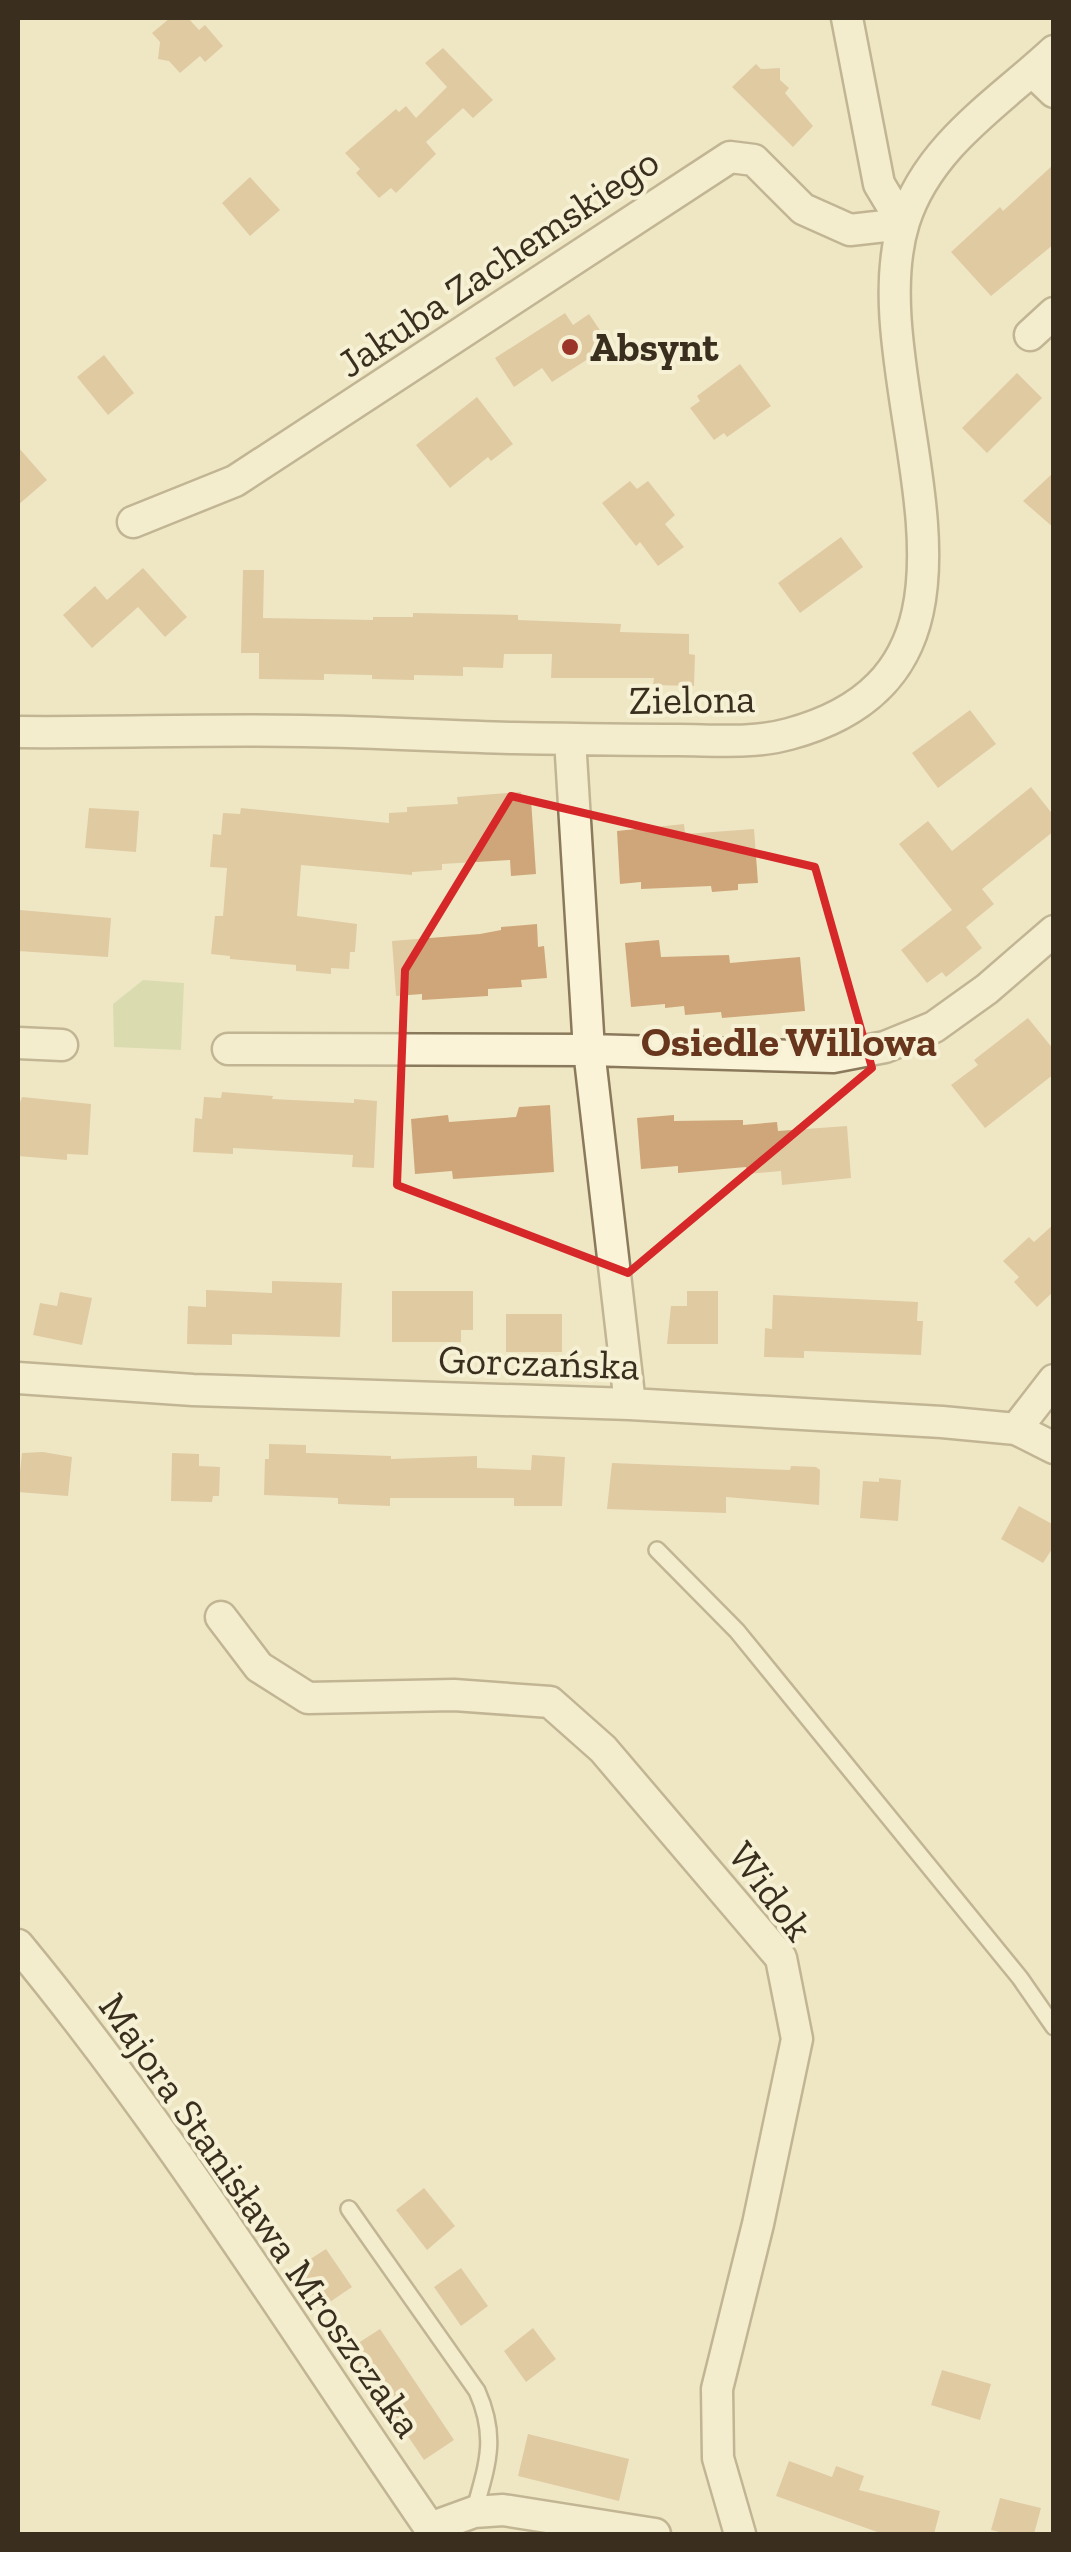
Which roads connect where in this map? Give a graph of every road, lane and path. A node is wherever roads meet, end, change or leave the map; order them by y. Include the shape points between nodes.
1 (848, 18) edge
2 (1046, 71) edge
3 (903, 224) junction
4 (1054, 313) edge
5 (1030, 336) dead end
6 (132, 522) dead end
7 (18, 732) edge
8 (570, 740) junction
9 (1054, 932) edge
10 (18, 1044) edge
11 (62, 1045) dead end
12 (228, 1050) dead end
13 (589, 1050) junction
14 (18, 1378) edge
15 (1054, 1380) edge
16 (630, 1404) junction
17 (1016, 1429) junction
18 (1054, 1448) edge
19 (657, 1550) dead end
20 (221, 1617) dead end
21 (18, 1945) edge
22 (1054, 2027) edge
23 (349, 2208) dead end
24 (474, 2512) junction
25 (432, 2532) edge
26 (655, 2534) edge
27 (740, 2534) edge

1 - 3 street via 879,184
2 - 3 street, Zielona via 951,142 928,170
3 - 6 street, Jakuba Zachemskiego via 850,230 803,209 754,160 730,157 236,482
3 - 8 street, Zielona via 896,315 925,553 915,620 890,673 847,711 772,738
4 - 5 street
7 - 8 street, Zielona via 305,731
8 - 13 street
9 - 13 street via 934,1027 885,1046 833,1057
10 - 11 street
12 - 13 street
13 - 16 street
14 - 16 street, Gorczańska
15 - 17 street
16 - 17 street, Gorczańska
17 - 18 street, Gorczańska
19 - 22 lane via 737,1631
20 - 27 street, Widok via 259,1667 308,1698 454,1695 550,1702 603,1748 781,1958 796,2039 717,2389 718,2458
21 - 25 street, Majora Stanisława Mroszczaka via 152,2122
23 - 24 lane via 486,2410 490,2456
24 - 25 street
24 - 26 street via 503,2510

